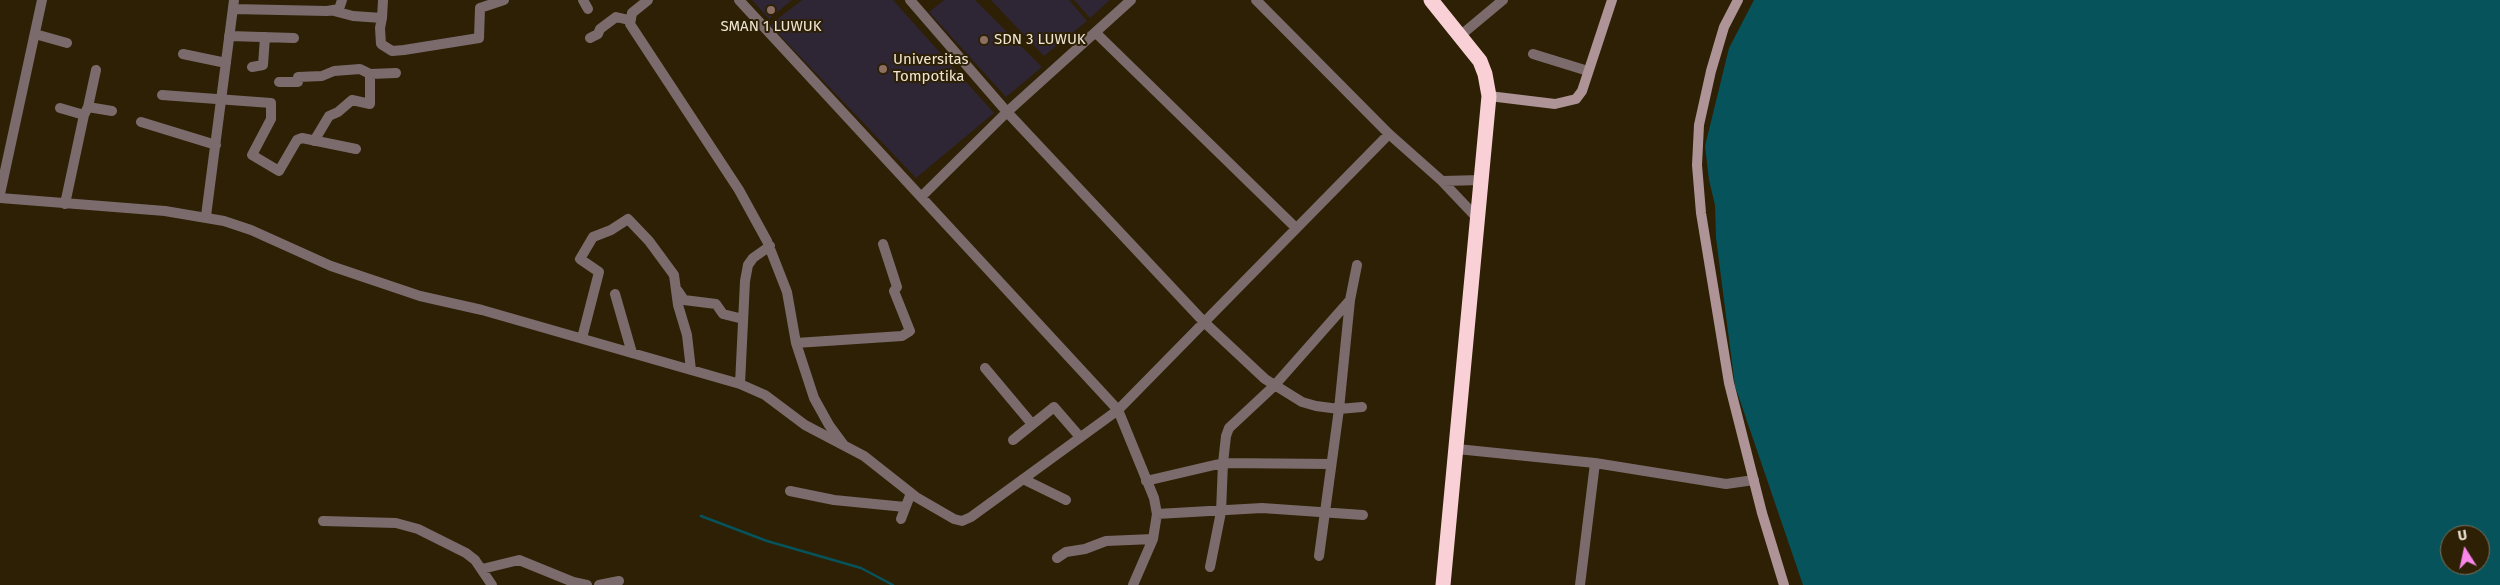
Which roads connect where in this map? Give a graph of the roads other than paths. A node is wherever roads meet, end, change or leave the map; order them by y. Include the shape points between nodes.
1 (42, 0) edge
2 (342, 0) edge
3 (383, 0) edge
4 (504, 0) edge
5 (648, 0) edge
6 (739, 0) edge
7 (910, 0) edge
8 (1131, 0) edge
9 (1256, 0) edge
10 (1432, 0) edge
11 (1503, 0) edge
12 (1612, 0) edge
13 (1738, 0) edge
14 (484, 2) edge
15 (234, 5) edge
16 (334, 11) junction
17 (382, 18) junction
18 (629, 20) junction
19 (1096, 33) junction
20 (34, 34) junction
21 (1461, 35) junction
22 (230, 36) junction
23 (265, 37) junction
24 (294, 38) dead end
25 (590, 38) dead end
26 (67, 43) dead end
27 (183, 54) dead end
28 (1534, 54) dead end
29 (226, 63) junction
30 (252, 67) dead end
31 (96, 70) dead end
32 (1588, 71) junction
33 (396, 73) dead end
34 (370, 74) junction
35 (279, 82) dead end
36 (162, 95) dead end
37 (1489, 96) junction
38 (221, 101) junction
39 (60, 108) dead end
40 (86, 111) junction
41 (112, 112) dead end
42 (1007, 112) junction
43 (141, 122) dead end
44 (1389, 134) junction
45 (314, 141) junction
46 (216, 145) junction
47 (356, 149) dead end
48 (1442, 180) junction
49 (1482, 180) junction
50 (0, 196) edge
51 (922, 196) junction
52 (66, 204) junction
53 (206, 216) junction
54 (1478, 219) junction
55 (1296, 228) junction
56 (883, 244) dead end
57 (770, 246) junction
58 (1357, 265) dead end
59 (676, 288) junction
60 (615, 294) dead end
61 (1350, 300) junction
62 (743, 319) junction
63 (1203, 322) junction
64 (582, 338) junction
65 (796, 343) junction
66 (632, 353) junction
67 (985, 368) dead end
68 (691, 370) junction
69 (740, 384) junction
70 (1274, 386) junction
71 (1362, 408) dead end
72 (1339, 409) junction
73 (1118, 410) junction
74 (1032, 424) junction
75 (1080, 437) junction
76 (1013, 440) dead end
77 (844, 445) junction
78 (1457, 449) junction
79 (1223, 463) junction
80 (1595, 463) junction
81 (1331, 464) junction
82 (1023, 479) junction
83 (1754, 480) junction
84 (1146, 481) junction
85 (790, 491) dead end
86 (911, 493) junction
87 (1066, 500) dead end
88 (906, 507) junction
89 (1324, 511) junction
90 (1221, 512) junction
91 (1157, 514) junction
92 (1363, 515) dead end
93 (902, 519) dead end
94 (323, 521) dead end
95 (1153, 539) junction
96 (1318, 556) dead end
97 (1057, 558) dead end
98 (1210, 567) dead end
99 (482, 570) junction
100 (619, 581) dead end
101 (492, 585) edge
102 (587, 585) edge
103 (599, 585) edge
104 (1133, 585) edge
105 (1443, 585) edge
106 (1580, 585) edge
107 (1784, 585) edge

1 - 20 street
2 - 16 street via 339,9
3 - 17 street
4 - 14 street
5 - 18 street via 632,12
6 - 51 street
7 - 42 street
8 - 19 street
9 - 44 street
10 - 21 highway
11 - 21 street
12 - 32 street
13 - 83 street via 1724,27 1711,71 1699,125 1697,165 1708,267 1729,383
14 - 17 street via 479,10 479,38 404,50 392,51 381,44
15 - 16 street
15 - 22 street
16 - 17 street
18 - 25 street via 616,17
18 - 57 street via 739,190
19 - 42 street
19 - 55 street
20 - 26 street
20 - 50 street
21 - 37 highway via 1480,61
22 - 23 street
22 - 29 street
23 - 24 street
23 - 30 street via 263,65
27 - 29 street
28 - 32 street
29 - 38 street
31 - 40 street
32 - 37 street via 1582,91 1576,99 1566,103 1543,104
33 - 34 street
34 - 35 street via 360,70 334,71 322,76 298,77 298,82
34 - 45 street via 370,104 352,100 329,116
36 - 38 street
37 - 49 highway
38 - 45 street via 271,103 271,119 252,155 279,171 297,140
38 - 46 street
39 - 40 street
40 - 41 street
40 - 52 street
42 - 51 street
42 - 63 street
43 - 46 street
44 - 48 street
44 - 55 street
45 - 47 street
46 - 53 street
48 - 49 street
48 - 54 street
49 - 54 highway
50 - 52 street
51 - 73 street
52 - 53 street
53 - 64 street via 251,230 367,279
54 - 78 highway
55 - 63 street
56 - 65 street via 897,287 894,291 910,331 902,336
57 - 62 street via 748,265
57 - 65 street via 787,292
58 - 61 street
59 - 62 street via 684,300 716,304 723,314
59 - 64 street via 674,275 666,262 628,219 593,236 580,259 600,272
59 - 68 street via 688,335
60 - 66 street
61 - 70 street
61 - 72 street
62 - 69 street
63 - 70 street
63 - 73 street
64 - 66 street
65 - 77 street via 814,398
66 - 68 street
67 - 74 street
68 - 69 street
69 - 77 street via 764,395 805,425
70 - 72 street via 1302,402
70 - 79 street via 1229,428
71 - 72 street
72 - 81 street
73 - 75 street
73 - 84 street
74 - 75 street via 1054,407
74 - 76 street
75 - 82 street
77 - 86 street via 878,466
78 - 80 street
78 - 105 highway
79 - 81 street
79 - 84 street
79 - 90 street
80 - 83 street via 1726,484
80 - 106 street
81 - 89 street
82 - 86 street via 962,521
82 - 87 street
83 - 107 street
84 - 91 street
85 - 88 street via 834,500
86 - 88 street
88 - 93 street
89 - 90 street via 1241,508
89 - 92 street
89 - 96 street
90 - 91 street
90 - 98 street
91 - 95 street
94 - 99 street via 396,523 418,529 466,553
95 - 97 street via 1106,541 1066,552
95 - 104 street
99 - 101 street
99 - 102 street via 519,560
100 - 103 street

